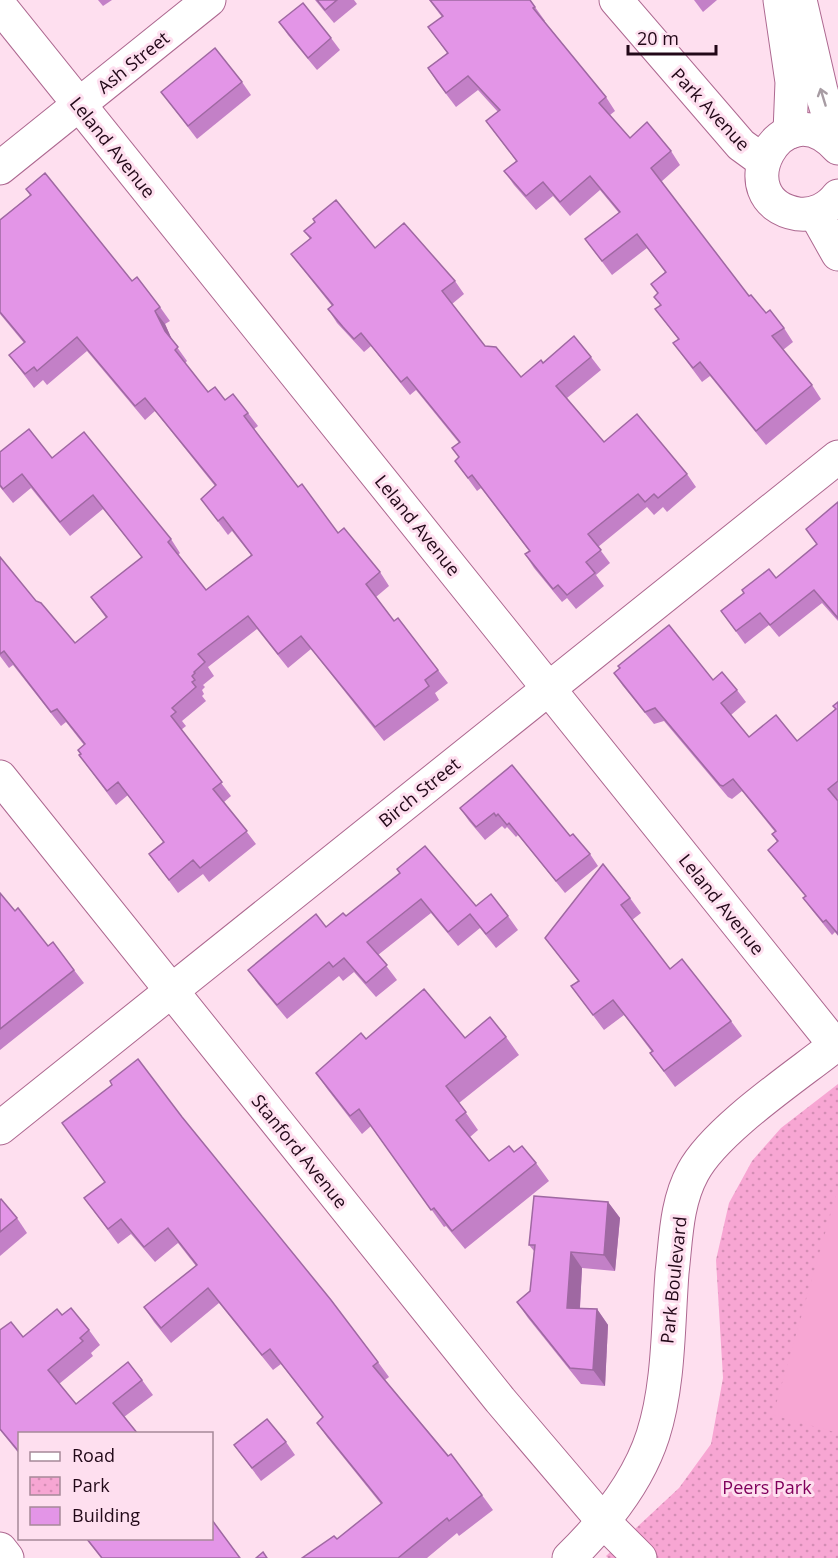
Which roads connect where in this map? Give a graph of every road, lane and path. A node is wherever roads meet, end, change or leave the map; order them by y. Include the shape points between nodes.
1 (210, 0) edge
2 (616, 0) edge
3 (780, 0) edge
4 (800, 0) edge
5 (0, 6) edge
6 (80, 105) junction
7 (789, 132) junction
8 (838, 146) edge
9 (763, 161) junction
10 (0, 168) edge
11 (827, 204) edge
12 (838, 254) edge
13 (838, 457) edge
14 (550, 688) junction
15 (0, 777) edge
16 (170, 991) junction
17 (836, 1044) edge
18 (0, 1128) edge
19 (603, 1521) junction
20 (0, 1550) edge
21 (7, 1558) edge
22 (569, 1558) edge
23 (640, 1558) edge

1 - 6 street, Ash Street
2 - 9 street, Park Avenue via 741,145
3 - 7 street via 792,82
8 -> 4 street
5 - 6 street, Leland Avenue
6 - 10 street, Ash Street
6 - 14 street, Leland Avenue
7 - 8 street via 817,132
7 - 9 street via 773,144
9 - 11 street via 763,180 770,198 790,213
11 - 12 street
13 - 14 street, Birch Street
14 - 16 street, Birch Street
14 - 17 street, Leland Avenue
15 - 16 street, Stanford Avenue
16 - 18 street, Birch Street
16 - 19 street, Stanford Avenue via 500,1400
17 - 19 street, Park Boulevard via 712,1146 686,1186 676,1232 658,1415 630,1484
19 - 22 street, Park Boulevard
19 - 23 street, Stanford Avenue
20 - 21 street

